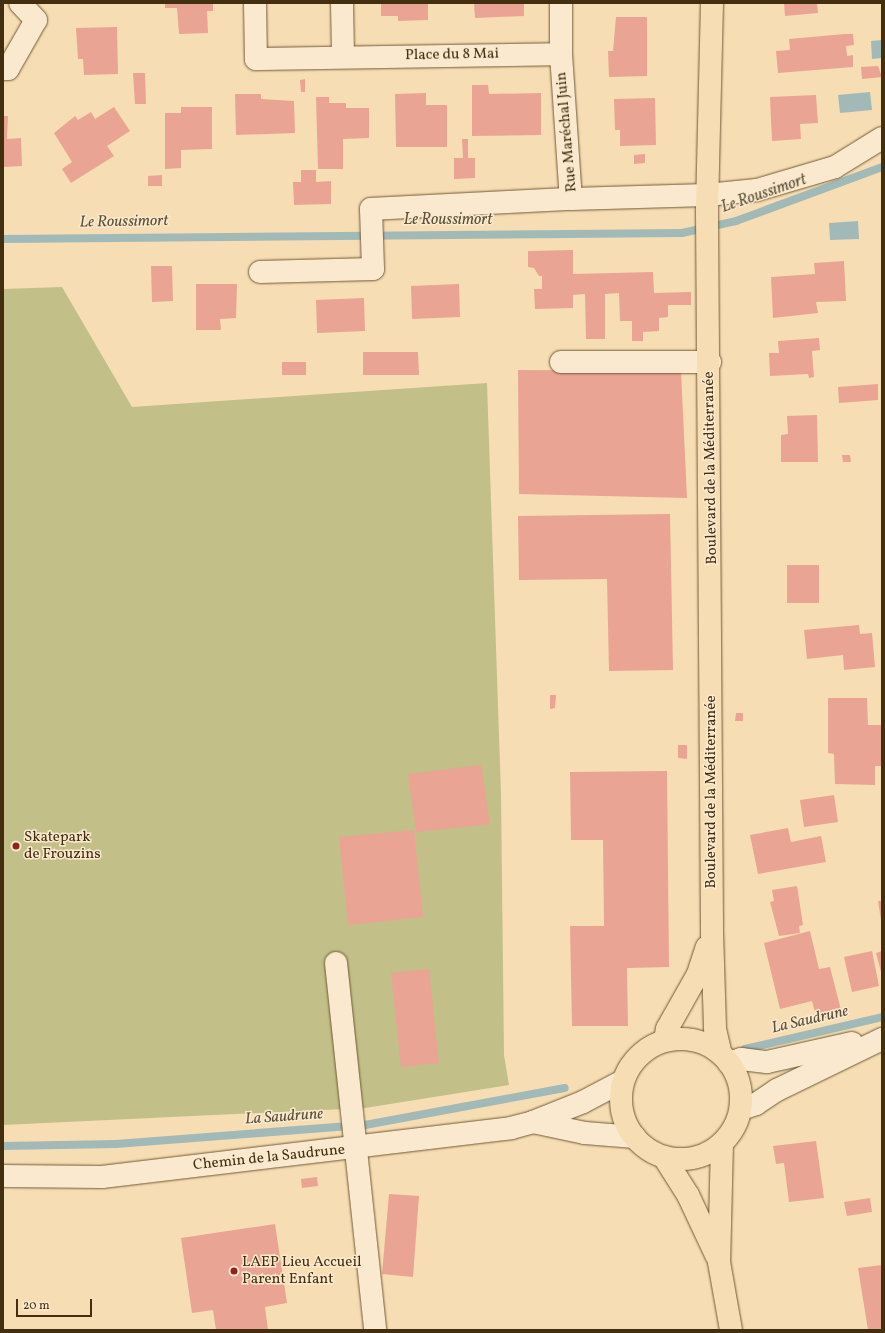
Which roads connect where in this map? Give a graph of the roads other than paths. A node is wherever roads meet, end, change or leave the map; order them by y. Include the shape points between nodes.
1 (20, 3) edge
2 (255, 3) edge
3 (342, 3) edge
4 (561, 3) edge
5 (712, 3) edge
6 (561, 54) junction
7 (343, 57) junction
8 (3, 69) edge
9 (882, 138) edge
10 (571, 199) junction
11 (707, 203) junction
12 (260, 272) dead end
13 (560, 362) dead end
14 (710, 362) junction
15 (712, 932) junction
16 (336, 963) dead end
17 (882, 1038) edge
18 (665, 1040) junction
19 (724, 1057) junction
20 (624, 1081) junction
21 (741, 1109) junction
22 (533, 1122) junction
23 (635, 1137) junction
24 (722, 1144) junction
25 (355, 1148) junction
26 (664, 1157) junction
27 (3, 1176) edge
28 (719, 1262) junction
29 (374, 1330) edge
30 (731, 1330) edge

1 - 8 street via 36,20 8,69
2 - 7 street, Place du 8 Mai via 256,59
3 - 7 street
4 - 6 street, Rue Maréchal Juin
5 - 11 main road, Boulevard de la Méditerranée
6 - 7 street, Place du 8 Mai
6 - 10 street, Rue Maréchal Juin
9 - 11 street, Rue Maréchal Juin via 835,167
10 - 11 street, Rue Maréchal Juin
10 - 12 street via 371,209 373,269
11 - 14 main road, Boulevard de la Méditerranée
13 - 14 street
14 - 15 main road, Boulevard de la Méditerranée
15 - 18 main road, Boulevard de la Méditerranée via 698,974 667,1029
15 - 19 main road, Boulevard de la Méditerranée via 715,1029
16 - 25 street
17 - 19 street via 767,1062
17 - 21 street
18 - 19 main road via 685,1038 705,1043
18 - 20 main road via 647,1048 632,1062
19 - 21 main road via 741,1086
20 - 22 street, Chemin de la Saudrune via 583,1102
20 - 23 main road via 621,1100 625,1120
21 - 24 main road via 735,1128
22 - 23 street, Chemin de la Saudrune via 585,1133
22 - 25 street, Chemin de la Saudrune
23 - 26 main road
24 - 26 main road via 706,1154 687,1159
24 - 28 main road
25 - 27 street, Chemin de la Saudrune via 102,1177
25 - 29 street
26 - 28 main road via 688,1195
28 - 30 main road

